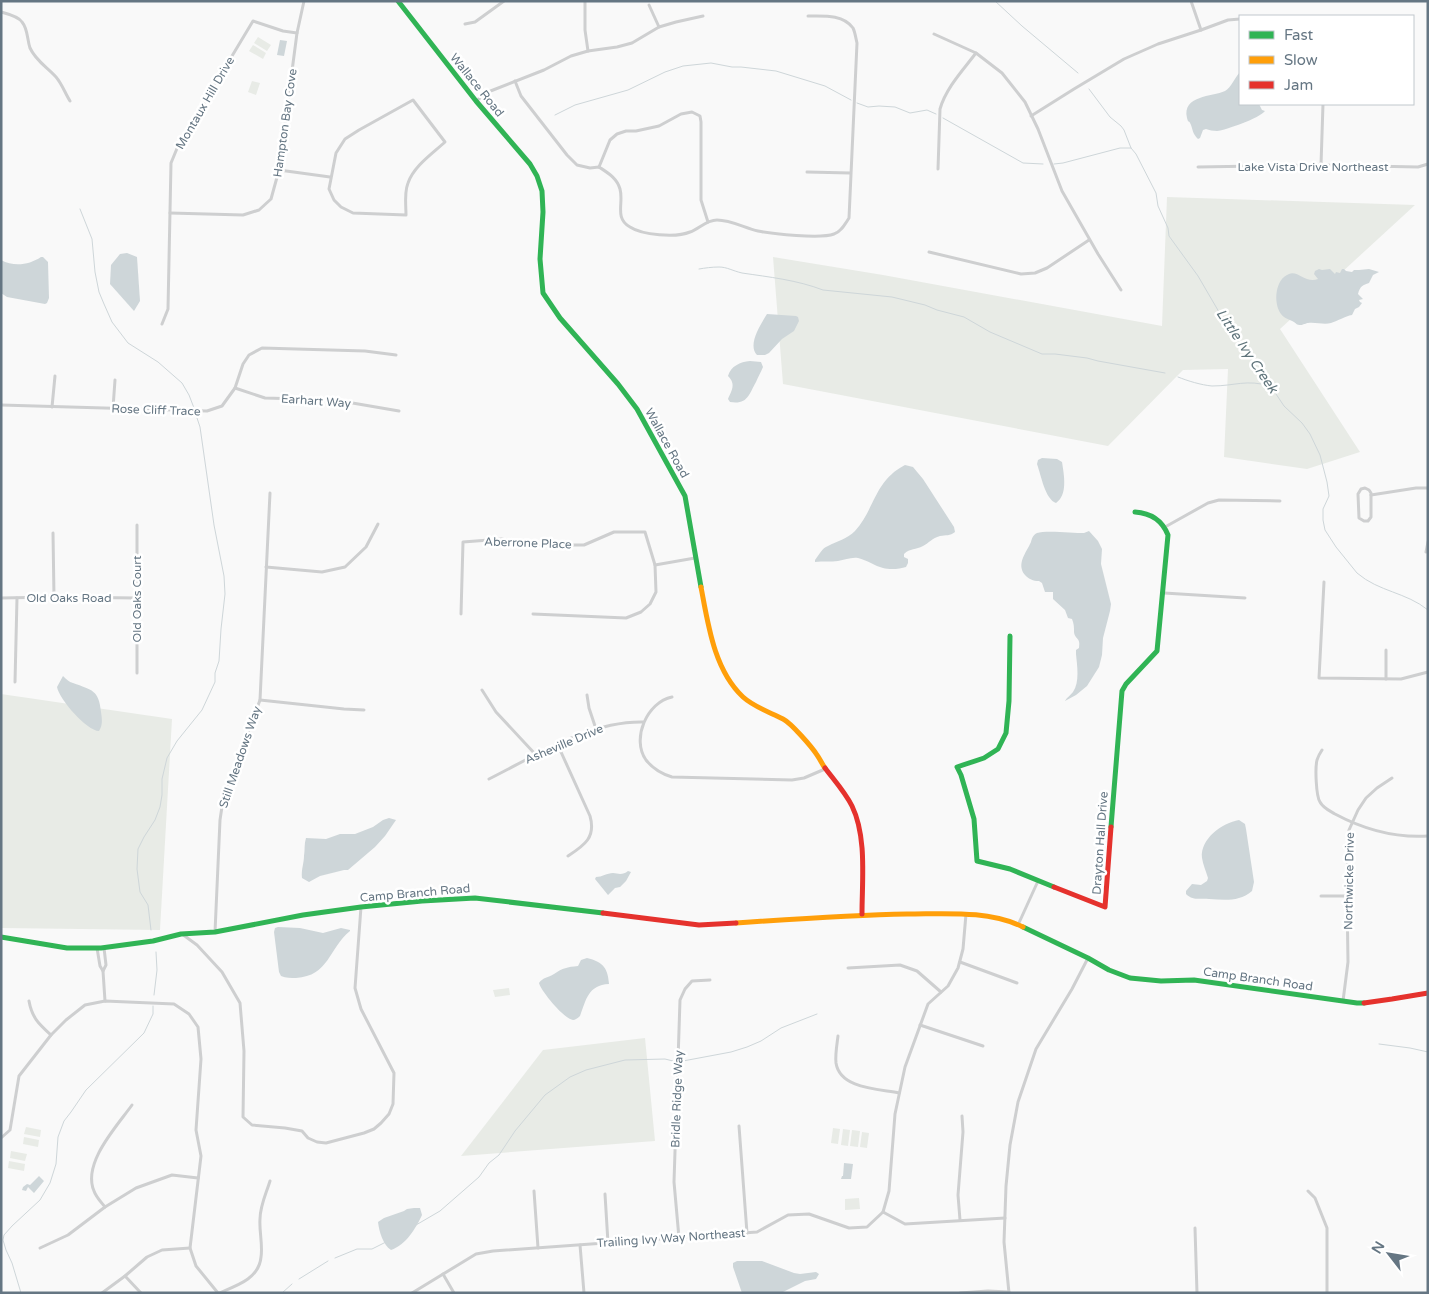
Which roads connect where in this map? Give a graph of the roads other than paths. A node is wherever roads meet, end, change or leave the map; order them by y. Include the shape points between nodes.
1 (304, 1) edge
2 (398, 1) edge
3 (504, 1) edge
4 (585, 1) edge
5 (1191, 1) edge
6 (648, 5) dead end
7 (1, 12) edge
8 (703, 16) dead end
9 (808, 16) dead end
10 (1239, 19) edge
11 (465, 24) dead end
12 (659, 27) junction
13 (1201, 30) junction
14 (297, 33) junction
15 (934, 34) dead end
16 (588, 51) junction
17 (976, 53) junction
18 (515, 81) junction
19 (70, 101) dead end
20 (476, 101) junction
21 (1323, 105) edge
22 (1031, 116) junction
23 (1428, 164) edge
24 (1321, 165) junction
25 (599, 167) junction
26 (1198, 167) dead end
27 (938, 169) dead end
28 (279, 170) junction
29 (807, 172) dead end
30 (850, 173) junction
31 (330, 177) junction
32 (170, 213) junction
33 (708, 222) junction
34 (1090, 240) junction
35 (929, 252) dead end
36 (1121, 290) dead end
37 (162, 324) dead end
38 (396, 355) dead end
39 (56, 376) dead end
40 (115, 380) dead end
41 (235, 388) junction
42 (1, 405) edge
43 (52, 407) junction
44 (113, 408) junction
45 (399, 411) dead end
46 (1428, 488) edge
47 (270, 493) dead end
48 (1371, 495) junction
49 (1280, 501) dead end
50 (1135, 512) dead end
51 (378, 524) dead end
52 (137, 525) dead end
53 (1165, 527) junction
54 (53, 534) dead end
55 (1428, 542) edge
56 (1426, 552) dead end
57 (695, 558) junction
58 (654, 565) junction
59 (266, 567) junction
60 (1324, 582) dead end
61 (1164, 593) junction
62 (54, 597) junction
63 (1, 598) edge
64 (16, 598) junction
65 (137, 598) junction
66 (1245, 598) dead end
67 (461, 614) dead end
68 (533, 614) dead end
69 (1010, 636) dead end
70 (1386, 650) dead end
71 (1428, 672) edge
72 (137, 673) dead end
73 (1386, 679) junction
74 (15, 682) dead end
75 (482, 690) dead end
76 (587, 695) dead end
77 (672, 697) dead end
78 (260, 700) junction
79 (364, 710) dead end
80 (643, 722) junction
81 (596, 729) junction
82 (556, 745) junction
83 (1322, 750) dead end
84 (536, 755) junction
85 (826, 769) junction
86 (1392, 778) dead end
87 (489, 779) dead end
88 (1351, 823) junction
89 (1428, 836) edge
90 (568, 856) dead end
91 (1038, 881) junction
92 (1321, 896) dead end
93 (1347, 896) junction
94 (361, 907) junction
95 (862, 914) junction
96 (966, 914) junction
97 (1018, 925) junction
98 (215, 932) junction
99 (182, 934) junction
100 (1, 937) edge
101 (97, 948) junction
102 (104, 948) junction
103 (1088, 958) junction
104 (960, 962) junction
105 (848, 968) dead end
106 (103, 971) junction
107 (710, 980) dead end
108 (1017, 984) dead end
109 (941, 992) junction
110 (1428, 993) edge
111 (29, 1001) dead end
112 (105, 1001) junction
113 (1343, 1001) junction
114 (920, 1024) junction
115 (51, 1035) junction
116 (838, 1036) dead end
117 (983, 1046) dead end
118 (899, 1093) junction
119 (132, 1105) dead end
120 (962, 1116) dead end
121 (739, 1126) dead end
122 (1, 1138) edge
123 (198, 1178) junction
124 (270, 1182) dead end
125 (534, 1191) dead end
126 (1308, 1191) dead end
127 (606, 1194) dead end
128 (105, 1207) junction
129 (883, 1212) junction
130 (1005, 1218) junction
131 (960, 1220) junction
132 (1195, 1228) dead end
133 (747, 1233) junction
134 (679, 1238) junction
135 (608, 1243) junction
136 (580, 1245) junction
137 (40, 1248) dead end
138 (190, 1248) junction
139 (538, 1248) junction
140 (443, 1274) junction
141 (125, 1276) junction
142 (988, 1292) edge
143 (1009, 1292) edge
144 (102, 1293) edge
145 (141, 1293) edge
146 (219, 1293) edge
147 (412, 1293) edge
148 (454, 1293) edge
149 (584, 1293) edge
150 (960, 1293) edge
151 (1197, 1293) edge
152 (1327, 1293) edge

1 - 14 street, Hampton Bay Cove
2 - 20 street, Wallace Road
3 - 11 street via 476,22
4 - 16 street
5 - 13 street
6 - 12 street
7 - 19 street via 22,22 30,48 41,64 55,75
8 - 12 street
9 - 30 street via 846,21 853,29 857,43
10 - 13 street
12 - 16 street via 632,43
13 - 22 street via 1124,59
14 - 28 street, Hampton Bay Cove
14 - 32 street, Montaux Hill Drive via 253,21 178,146 171,163
15 - 17 street
16 - 18 street
17 - 22 street via 1002,73 1025,102
17 - 27 street via 942,102
18 - 20 street via 488,92
18 - 25 street via 521,96 567,155 577,165
20 - 57 street, Wallace Road via 537,176 542,191 540,258 543,293 560,318 637,409 685,496
21 - 24 street
22 - 34 street via 1062,191
23 - 24 street, Lake Vista Drive Northeast via 1418,167
24 - 26 street, Lake Vista Drive Northeast
25 - 33 street via 613,177 620,189 621,219 639,232 682,235
25 - 33 street via 610,140 616,134 659,126 680,114 692,112 700,116 701,200
28 - 31 street
28 - 32 street, Hampton Bay Cove via 271,199 259,210 243,215
29 - 30 street
30 - 33 street via 849,218 836,234 772,234 727,221
31 - 31 street via 336,153 345,139 412,100 445,142 416,168 408,183 406,215 353,213 334,200 329,188
32 - 37 street, Montaux Hill Drive via 168,309
34 - 35 street via 1035,273 1021,274
34 - 36 street
38 - 41 street, Rose Cliff Trace via 262,348 249,355 242,364
39 - 43 street
40 - 44 street
41 - 44 street, Rose Cliff Trace via 222,406 207,411
41 - 45 street, Earhart Way via 265,398 334,400
42 - 43 street, Rose Cliff Trace
43 - 44 street, Rose Cliff Trace
46 - 48 street
47 - 59 street, Still Meadows Way
48 - 48 street via 1365,488 1358,494 1359,518 1364,521 1371,517
49 - 53 street via 1219,500
50 - 53 street via 1154,516
51 - 59 street via 366,546 345,566 322,572
52 - 65 street, Old Oaks Court
53 - 61 street, Drayton Hall Drive via 1168,536
54 - 62 street
55 - 56 street
57 - 58 street
57 - 85 street, Wallace Road via 719,662 735,688 755,706 785,720 817,754
58 - 67 street, Aberrone Place via 645,532 614,532 584,545 531,545 502,540 464,542
58 - 68 street, Aberrone Place via 656,592 650,604 626,618
59 - 78 street, Still Meadows Way
60 - 73 street via 1319,678
61 - 66 street
61 - 91 street, Drayton Hall Drive via 1157,652 1122,691 1106,907
62 - 64 street, Old Oaks Road
62 - 65 street, Old Oaks Road
63 - 64 street, Old Oaks Road
64 - 74 street
65 - 72 street, Old Oaks Court
69 - 91 street, Drayton Hall Drive via 1006,733 998,749 984,758 957,767 974,819 977,860 1010,868
70 - 73 street
71 - 73 street
75 - 84 street via 496,712
76 - 81 street
77 - 80 street via 665,698
78 - 79 street
78 - 98 street, Still Meadows Way via 223,800
80 - 81 street, Asheville Drive
80 - 85 street via 640,743 645,759 662,774 672,777 792,780
81 - 82 street, Asheville Drive
82 - 84 street, Asheville Drive
82 - 90 street via 593,825 590,837
83 - 88 street via 1317,760 1318,800
84 - 87 street, Asheville Drive
85 - 95 street, Wallace Road via 852,805 859,822
86 - 88 street, Northwicke Drive via 1366,798
88 - 89 street via 1400,835
88 - 93 street, Northwicke Drive
91 - 97 street
92 - 93 street
93 - 113 street, Northwicke Drive via 1348,962
94 - 95 street, Camp Branch Road via 475,898 700,925
94 - 98 street, Camp Branch Road
94 - 99 street via 355,988 361,1009 394,1073 392,1104 388,1114 374,1129 326,1143 308,1138 302,1131 252,1125 243,1117 244,1051 240,1003 222,972 197,944
95 - 96 street, Camp Branch Road
96 - 97 street, Camp Branch Road
96 - 104 street
97 - 103 street, Camp Branch Road
98 - 99 street, Camp Branch Road
99 - 102 street, Camp Branch Road
100 - 101 street, Camp Branch Road via 67,948
101 - 102 street, Camp Branch Road
101 - 106 street
102 - 106 street via 106,965
103 - 113 street, Camp Branch Road via 1130,978 1194,980
103 - 130 street via 1036,1049 1018,1102 1010,1145
104 - 108 street
104 - 109 street via 948,986
105 - 109 street via 900,965 918,971
106 - 112 street
107 - 134 street, Bridle Ridge Way via 692,981 680,1000 674,1182
109 - 114 street via 928,1004
110 - 113 street, Camp Branch Road via 1398,1000
111 - 115 street via 35,1018
112 - 115 street via 85,1005
112 - 123 street via 174,1004 189,1014 198,1027 201,1059 196,1130 201,1156
114 - 117 street
114 - 118 street
115 - 122 street via 19,1076 10,1130
116 - 118 street via 836,1064 842,1076 854,1085
118 - 129 street via 889,1190
119 - 128 street via 96,1155 91,1174 93,1190
120 - 131 street
121 - 133 street
123 - 128 street via 172,1175 136,1188
123 - 138 street
124 - 146 street via 262,1203 262,1258 257,1271 244,1282
125 - 139 street
126 - 152 street via 1315,1198 1327,1228
127 - 135 street
128 - 137 street via 68,1235
129 - 131 street via 905,1224
129 - 133 street, Trailing Ivy Way Northeast via 866,1227 849,1228 809,1214 788,1216 758,1232
130 - 131 street
130 - 143 street
132 - 151 street
133 - 134 street, Trailing Ivy Way Northeast
134 - 135 street, Trailing Ivy Way Northeast
135 - 136 street, Trailing Ivy Way Northeast
136 - 139 street, Trailing Ivy Way Northeast
136 - 149 street
138 - 141 street via 162,1250 147,1257
138 - 146 street via 196,1266
139 - 140 street, Trailing Ivy Way Northeast via 476,1254
140 - 147 street, Trailing Ivy Way Northeast
140 - 148 street
141 - 144 street
141 - 145 street
142 - 143 street
142 - 150 street

